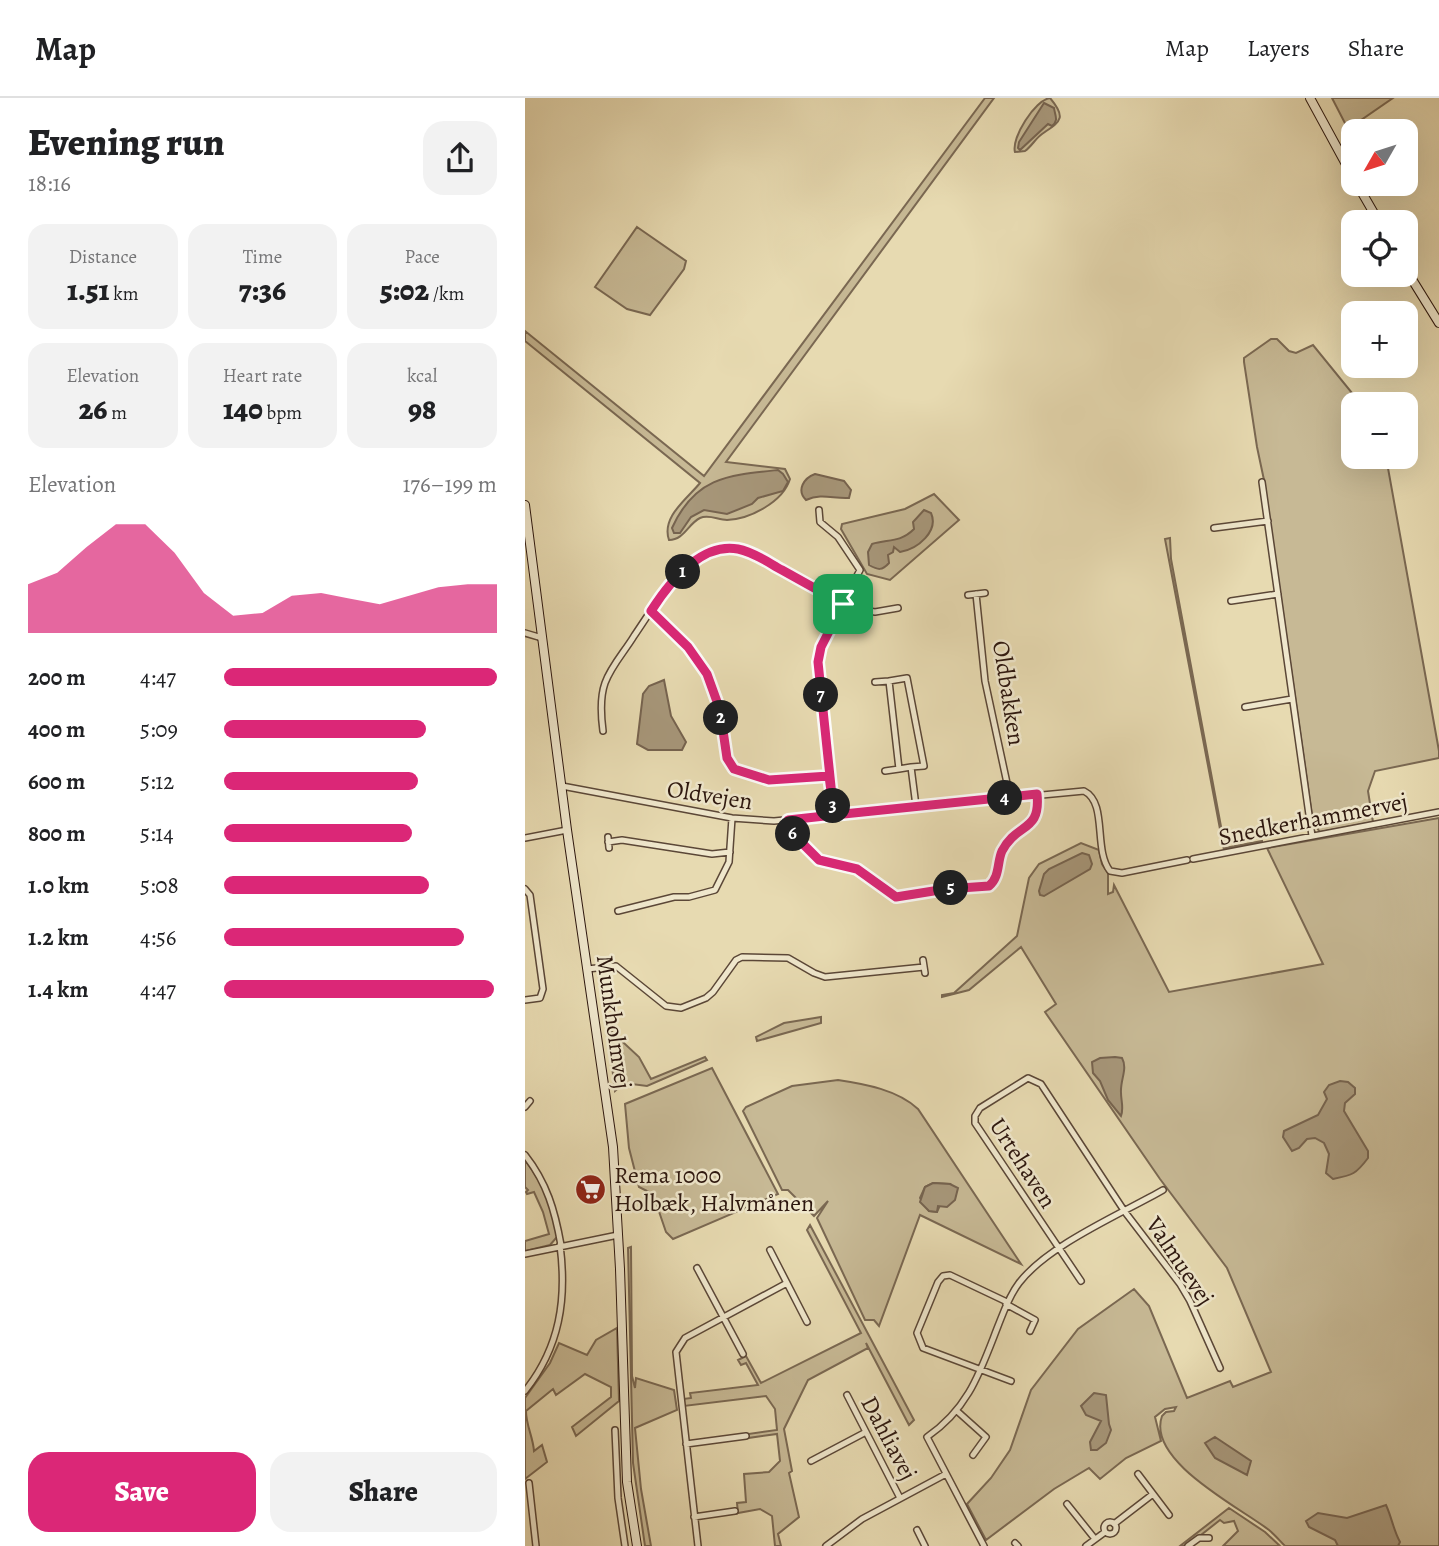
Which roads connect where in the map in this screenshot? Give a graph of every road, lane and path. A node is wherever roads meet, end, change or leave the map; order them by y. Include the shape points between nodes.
1 (1310, 98) edge
2 (1341, 155) edge
3 (1417, 287) edge
4 (1439, 323) edge
5 (1262, 482) dead end
6 (525, 505) edge
7 (819, 510) dead end
8 (1268, 521) junction
9 (1213, 528) dead end
10 (985, 593) dead end
11 (976, 594) junction
12 (1278, 594) junction
13 (968, 595) dead end
14 (1231, 601) dead end
15 (843, 604) junction
16 (898, 608) dead end
17 (651, 611) junction
18 (525, 633) edge
19 (542, 638) junction
20 (918, 677) dead end
21 (907, 678) junction
22 (888, 681) junction
23 (874, 682) dead end
24 (1293, 699) junction
25 (1245, 707) dead end
26 (603, 731) dead end
27 (911, 767) junction
28 (899, 769) junction
29 (885, 771) dead end
30 (829, 776) junction
31 (562, 786) junction
32 (1037, 794) junction
33 (1010, 797) junction
34 (916, 806) junction
35 (1439, 813) edge
36 (834, 815) junction
37 (732, 818) junction
38 (788, 820) junction
39 (567, 831) junction
40 (1312, 836) junction
41 (525, 838) edge
42 (608, 842) dead end
43 (730, 852) junction
44 (1127, 872) joint
45 (525, 889) edge
46 (618, 911) dead end
47 (924, 967) dead end
48 (587, 969) junction
49 (525, 1000) edge
50 (530, 1101) dead end
51 (525, 1107) edge
52 (525, 1155) edge
53 (1163, 1190) dead end
54 (1125, 1212) junction
55 (618, 1235) junction
56 (561, 1245) junction
57 (1058, 1249) junction
58 (770, 1250) dead end
59 (525, 1254) edge
60 (697, 1268) dead end
61 (1081, 1281) dead end
62 (787, 1283) junction
63 (1007, 1303) junction
64 (723, 1317) junction
65 (807, 1322) dead end
66 (1030, 1331) dead end
67 (743, 1354) dead end
68 (1220, 1368) dead end
69 (981, 1370) junction
70 (1010, 1381) dead end
71 (525, 1391) edge
72 (847, 1395) dead end
73 (957, 1411) junction
74 (615, 1430) dead end
75 (866, 1432) junction
76 (746, 1436) dead end
77 (686, 1444) junction
78 (973, 1455) dead end
79 (810, 1461) dead end
80 (946, 1474) junction
81 (1137, 1474) dead end
82 (529, 1483) dead end
83 (1153, 1494) junction
84 (900, 1498) junction
85 (1067, 1504) dead end
86 (735, 1511) dead end
87 (1169, 1515) dead end
88 (694, 1517) junction
89 (917, 1530) dead end
90 (1209, 1538) dead end
91 (1095, 1539) junction
92 (535, 1546) edge
93 (625, 1546) edge
94 (637, 1546) edge
95 (698, 1546) edge
96 (826, 1546) edge
97 (925, 1546) edge
98 (983, 1546) edge
99 (1086, 1546) edge
100 (1188, 1546) edge

1 - 2 street
3 - 4 street
5 - 8 street
6 - 19 street, Munkholmvej
7 - 15 street via 820,522 838,537 860,568
8 - 9 street
8 - 12 street
10 - 11 street
11 - 13 street
11 - 33 street, Oldbakken via 985,681
12 - 14 street
12 - 24 street
15 - 16 street via 871,612
15 - 17 street via 750,553 727,548 692,564
15 - 30 street via 818,656
17 - 26 street via 606,680
17 - 30 street via 688,647 707,674 720,710 727,758 734,769 769,780
18 - 19 street
19 - 31 street, Munkholmvej
20 - 21 street
21 - 22 street
21 - 27 street via 924,765
22 - 23 street
22 - 28 street
24 - 25 street
24 - 40 street
27 - 28 street
27 - 34 street
28 - 29 street
30 - 36 street
31 - 37 street, Oldvejen
31 - 39 street, Munkholmvej
32 - 33 street, Oldvejen
32 - 38 street via 1036,817 1007,842 992,884 904,897 891,895 857,869 821,862 791,832
32 - 44 street, Oldvejen via 1090,794 1096,802 1105,864 1114,872
33 - 34 street, Oldvejen
34 - 36 street, Oldvejen
35 - 40 street, Snedkerhammervej
36 - 38 street, Oldvejen
37 - 38 street, Oldvejen
37 - 43 street
39 - 41 street
39 - 48 street, Munkholmvej
40 - 44 street, Snedkerhammervej
42 - 43 street
43 - 46 street via 720,884 713,891
45 - 49 street via 530,895 543,989 540,998
47 - 48 street via 828,977 788,958 742,957 710,995 675,1009 618,967
48 - 55 street, Munkholmvej via 613,1147
50 - 51 street
52 - 56 street via 551,1199
53 - 54 street
54 - 57 street
54 - 57 street, Urtehaven via 1041,1084 1024,1079 978,1109 975,1123
54 - 68 street, Valmuevej via 1185,1292
55 - 56 street
55 - 94 street, Munkholmvej via 627,1482
56 - 59 street
56 - 71 street via 560,1321 546,1359
57 - 61 street, Urtehaven
57 - 63 street via 1029,1272
58 - 62 street
60 - 64 street
62 - 64 street
62 - 65 street
63 - 66 street via 1035,1320
63 - 69 street
63 - 69 street via 950,1275 943,1276 917,1333 923,1348
64 - 67 street
64 - 77 street via 685,1338 676,1352
69 - 70 street
69 - 73 street
72 - 75 street, Dahliavej
73 - 78 street via 986,1437
73 - 80 street via 927,1437
74 - 93 street
75 - 79 street
75 - 84 street, Dahliavej
76 - 77 street
77 - 88 street
80 - 84 street
80 - 98 street
81 - 83 street
82 - 92 street
83 - 87 street
83 - 91 street via 1114,1524 1113,1533
84 - 96 street
85 - 91 street
86 - 88 street
88 - 95 street
89 - 97 street
90 - 100 street via 1199,1538
91 - 99 street

